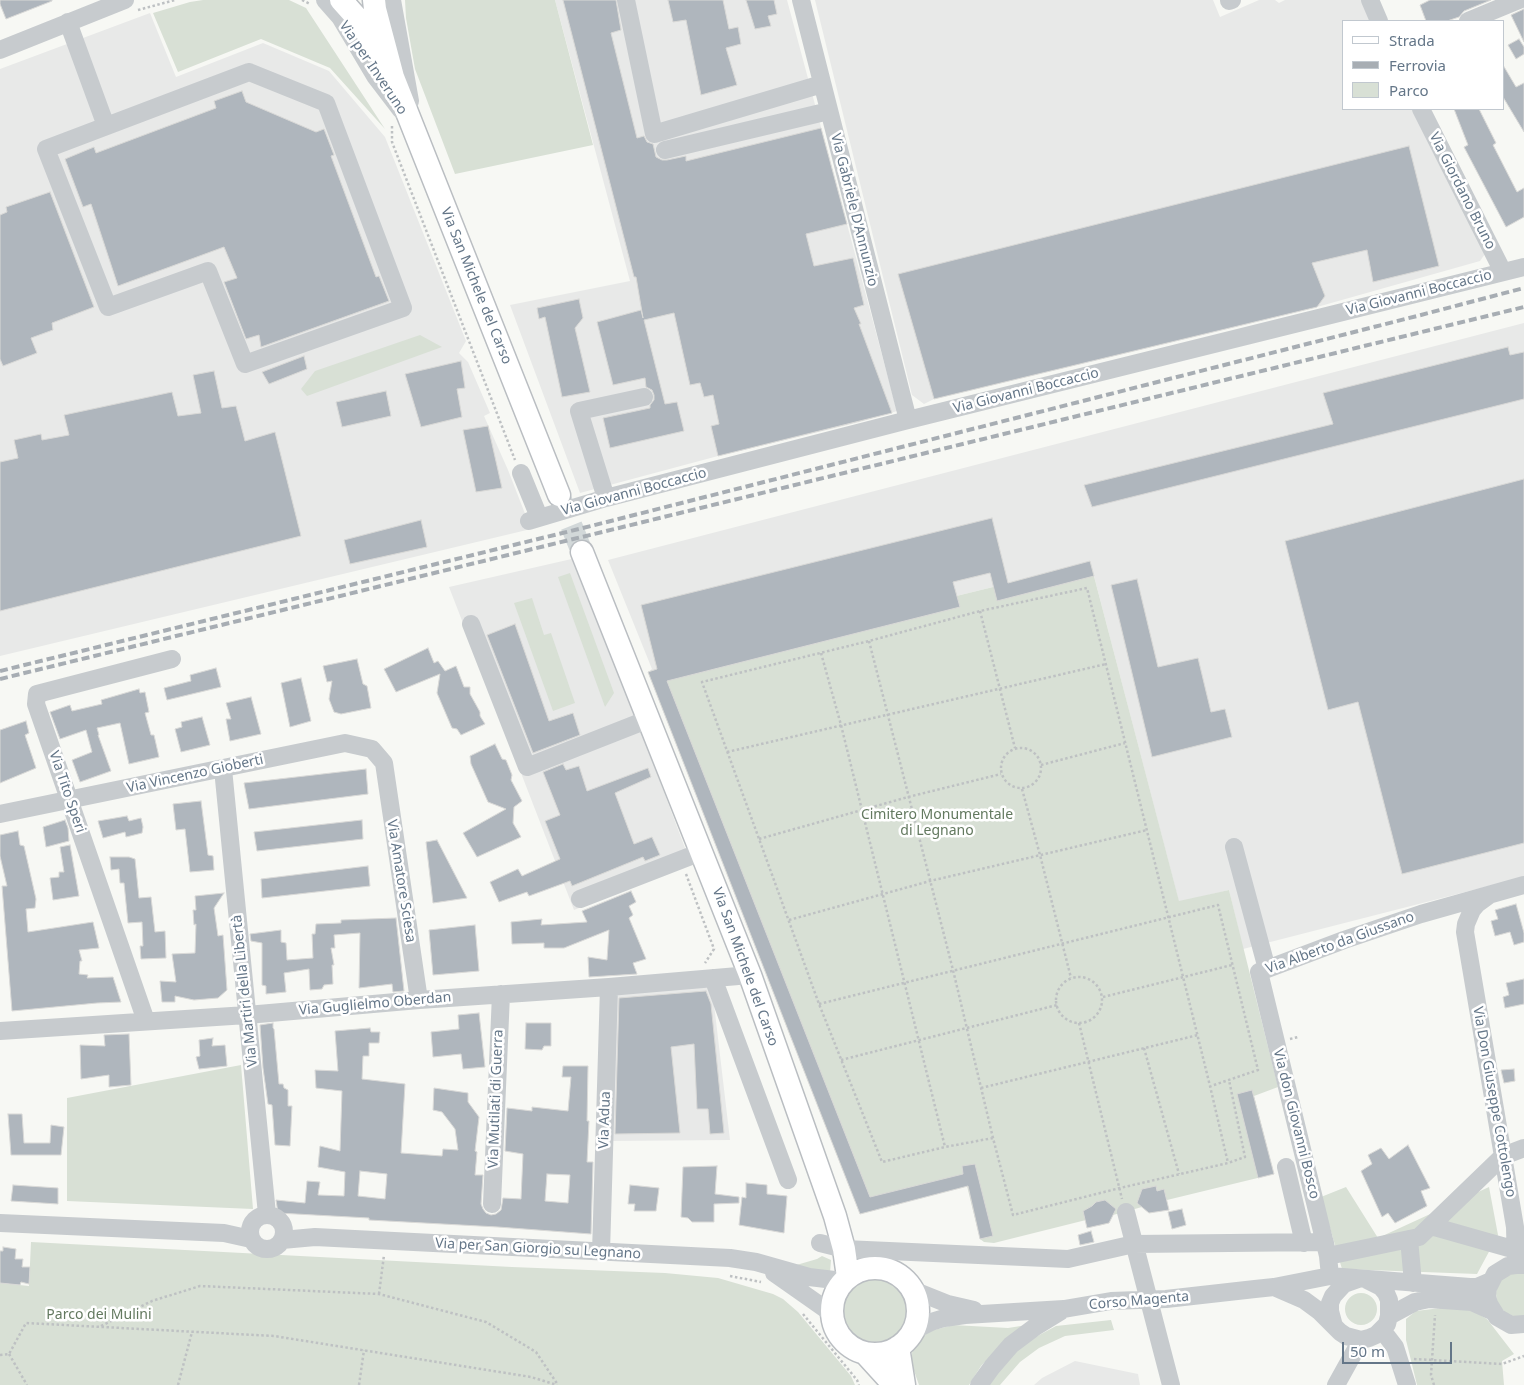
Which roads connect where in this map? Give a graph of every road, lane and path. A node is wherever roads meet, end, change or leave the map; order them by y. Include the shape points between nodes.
1 (125, 0) edge
2 (302, 0) edge
3 (342, 0) edge
4 (374, 0) edge
5 (392, 0) edge
6 (626, 0) edge
7 (801, 0) edge
8 (1370, 0) edge
9 (1519, 0) edge
10 (319, 3) edge
11 (1379, 20) edge
12 (1470, 20) edge
13 (68, 22) junction
14 (0, 50) edge
15 (394, 76) junction
16 (822, 84) junction
17 (1422, 110) edge
18 (829, 111) junction
19 (106, 126) junction
20 (405, 128) junction
21 (665, 150) dead end
22 (1524, 267) edge
23 (1503, 272) junction
24 (644, 397) dead end
25 (908, 420) junction
26 (520, 473) joint
27 (559, 496) tunnel mouth
28 (606, 498) junction
29 (582, 552) tunnel mouth
30 (980, 611) junction
31 (471, 624) dead end
32 (868, 641) junction
33 (821, 653) junction
34 (172, 659) dead end
35 (1106, 664) junction
36 (999, 688) junction
37 (887, 714) junction
38 (648, 719) junction
39 (841, 725) junction
40 (1125, 743) junction
41 (1015, 748) junction
42 (728, 752) junction
43 (384, 763) joint
44 (1041, 765) junction
45 (223, 769) junction
46 (1001, 774) junction
47 (1022, 789) junction
48 (908, 797) junction
49 (70, 800) junction
50 (862, 810) junction
51 (0, 814) edge
52 (1147, 830) junction
53 (759, 839) junction
54 (1234, 846) dead end
55 (1040, 855) junction
56 (691, 856) junction
57 (930, 881) junction
58 (1524, 886) edge
59 (1498, 892) junction
60 (882, 894) junction
61 (580, 899) dead end
62 (1421, 914) junction
63 (1168, 917) junction
64 (788, 920) junction
65 (1466, 940) junction
66 (1061, 943) junction
67 (1232, 965) junction
68 (952, 970) junction
69 (709, 971) junction
70 (1263, 971) junction
71 (750, 975) junction
72 (1071, 978) junction
73 (1184, 978) junction
74 (904, 983) junction
75 (609, 987) junction
76 (501, 994) junction
77 (1103, 997) junction
78 (419, 1000) junction
79 (819, 1004) junction
80 (1057, 1006) junction
81 (247, 1015) junction
82 (146, 1021) junction
83 (1079, 1023) junction
84 (966, 1027) junction
85 (0, 1031) edge
86 (1198, 1035) junction
87 (918, 1040) junction
88 (1144, 1048) junction
89 (841, 1060) junction
90 (1089, 1061) junction
91 (1229, 1080) junction
92 (1210, 1086) junction
93 (981, 1088) junction
94 (993, 1138) junction
95 (945, 1147) junction
96 (1524, 1148) edge
97 (1503, 1156) junction
98 (1228, 1163) junction
99 (1286, 1167) dead end
100 (1179, 1174) junction
101 (788, 1180) dead end
102 (1120, 1188) junction
103 (492, 1204) dead end
104 (1125, 1207) joint
105 (267, 1214) junction
106 (0, 1223) edge
107 (1431, 1226) junction
108 (250, 1233) junction
109 (283, 1235) junction
110 (1409, 1239) junction
111 (386, 1241) junction
112 (820, 1243) dead end
113 (1304, 1243) junction
114 (1134, 1244) junction
115 (851, 1249) junction
116 (1327, 1249) junction
117 (601, 1252) junction
118 (1519, 1260) edge
119 (761, 1264) junction
120 (873, 1267) junction
121 (729, 1276) dead end
122 (1330, 1276) junction
123 (846, 1279) junction
124 (1363, 1280) junction
125 (1491, 1281) junction
126 (1413, 1283) junction
127 (767, 1286) dead end
128 (911, 1287) junction
129 (1274, 1287) junction
130 (379, 1294) junction
131 (1149, 1299) junction
132 (1436, 1299) junction
133 (798, 1308) dead end
134 (1064, 1309) junction
135 (1492, 1311) junction
136 (832, 1312) junction
137 (1005, 1313) junction
138 (1386, 1323) junction
139 (1524, 1324) edge
140 (1334, 1326) junction
141 (99, 1327) junction
142 (913, 1331) junction
143 (192, 1332) junction
144 (1361, 1340) junction
145 (898, 1347) junction
146 (364, 1350) junction
147 (865, 1353) junction
148 (9, 1354) junction
149 (0, 1355) edge
150 (1524, 1356) edge
151 (1432, 1360) junction
152 (1400, 1362) junction
153 (26, 1385) edge
154 (178, 1385) edge
155 (359, 1385) edge
156 (557, 1385) edge
157 (859, 1385) edge
158 (894, 1385) edge
159 (904, 1385) edge
160 (979, 1385) edge
161 (1171, 1385) edge
162 (1336, 1385) edge
163 (1407, 1385) edge
164 (1434, 1385) edge

1 - 13 street
2 - 10 path
3 - 15 main road, Via per Inveruno
4 - 15 main road, Via per Inveruno
5 - 20 street, Via per Inveruno
6 - 16 street via 654,134
7 - 16 street, Via Gabriele D'Annunzio
8 - 11 street
9 - 12 street
10 - 20 street, Via per Inveruno via 340,17
13 - 14 street
13 - 19 street
15 - 20 main road, Via San Michele del Carso
16 - 18 street, Via Gabriele D'Annunzio
17 - 23 street, Via Giordano Bruno
18 - 21 street
18 - 25 street, Via Gabriele D'Annunzio
19 - 19 street via 46,149 108,307 208,271 245,364 403,308 326,103 249,72
20 - 26 path via 391,119 392,142
20 - 27 main road, Via San Michele del Carso
22 - 23 street, Via Giovanni Boccaccio
23 - 25 street, Via Giovanni Boccaccio
24 - 28 street via 579,411
25 - 28 street, Via Giovanni Boccaccio
26 - 28 street, Via Giovanni Boccaccio via 534,519
29 - 38 main road, Via San Michele del Carso
30 - 32 path
30 - 35 path via 1087,588
30 - 36 path
31 - 38 street via 527,767
32 - 33 path
32 - 37 path
33 - 39 path
33 - 42 path via 702,682
34 - 49 street, Via Tito Speri via 36,694 36,704
35 - 36 path
35 - 40 path
36 - 37 path
36 - 41 path
37 - 39 path
37 - 48 path
38 - 56 main road, Via San Michele del Carso
39 - 42 path
39 - 50 path
40 - 44 path
40 - 52 path
41 - 44 path via 1029,749 1039,758
41 - 46 path via 1001,761
42 - 53 path
43 - 45 street, Via Vincenzo Gioberti via 372,749 345,743
43 - 78 street, Via Amatore Sciesa
44 - 47 path via 1038,778
45 - 49 street, Via Vincenzo Gioberti
45 - 81 street, Via Martiri della Libertà
46 - 47 path via 1009,785
46 - 48 path
47 - 55 path
48 - 50 path
48 - 57 path
49 - 51 street, Via Vincenzo Gioberti
49 - 82 street, Via Tito Speri
50 - 53 path
50 - 60 path
52 - 55 path
52 - 63 path
53 - 64 path
54 - 70 street, Via don Giovanni Bosco
55 - 57 path
55 - 66 path
56 - 61 street
56 - 69 path via 714,949
56 - 71 main road, Via San Michele del Carso
57 - 60 path
57 - 68 path
58 - 59 street, Via Alberto da Giussano
59 - 62 street, Via Alberto da Giussano
59 - 65 street, Via Alberto da Giussano via 1483,898 1472,910 1466,924
60 - 64 path
60 - 74 path
62 - 65 street, Via Alberto da Giussano via 1435,912 1450,917
62 - 70 street, Via Alberto da Giussano
63 - 66 path
63 - 67 path via 1218,905
63 - 73 path
64 - 79 path
65 - 97 street, Via Don Giuseppe Cottolengo
66 - 68 path
66 - 72 path
67 - 73 path
67 - 91 path via 1258,1070
68 - 74 path
68 - 84 path
69 - 71 street, Via Guglielmo Oberdan
69 - 75 street, Via Guglielmo Oberdan
69 - 101 street
70 - 116 street, Via don Giovanni Bosco
71 - 115 main road, Via San Michele del Carso via 835,1216
72 - 77 path via 1091,980
72 - 80 path via 1057,992
73 - 77 path
73 - 86 path
74 - 79 path
74 - 87 path
75 - 76 street, Via Guglielmo Oberdan
75 - 117 street, Via Adua
76 - 78 street, Via Guglielmo Oberdan
76 - 103 street, Via Mutilati di Guerra
77 - 83 path via 1097,1016
78 - 81 street, Via Guglielmo Oberdan
79 - 89 path
80 - 83 path via 1065,1018
80 - 84 path
81 - 82 street, Via Guglielmo Oberdan
81 - 105 street, Via Martiri della Libertà
82 - 85 street, Via Guglielmo Oberdan
83 - 90 path
84 - 87 path
84 - 93 path
86 - 88 path
86 - 92 path
87 - 89 path
87 - 95 path
88 - 90 path
88 - 100 path
89 - 95 path via 882,1162
90 - 93 path
90 - 102 path
91 - 92 path
91 - 98 path via 1245,1157
92 - 98 path
93 - 94 path
94 - 95 path
94 - 102 path via 1013,1215
96 - 97 street
97 - 107 street
97 - 118 street, Via Don Giuseppe Cottolengo
98 - 100 path
99 - 113 street
100 - 102 path
102 - 104 path
104 - 114 street
105 - 108 street via 256,1218
105 - 109 street via 280,1220
106 - 108 street, Via per San Giorgio su Legnano
107 - 110 street via 1419,1237
107 - 118 street
108 - 109 street, Via per San Giorgio su Legnano via 258,1247 263,1249 274,1248
109 - 111 street, Via per San Giorgio su Legnano
110 - 116 street
110 - 126 street
111 - 117 street, Via per San Giorgio su Legnano
111 - 130 path
112 - 115 street
113 - 114 street
113 - 116 street
114 - 115 street via 1068,1259
114 - 131 street
115 - 120 main road, Via San Michele del Carso
115 - 123 main road, Via San Michele del Carso
116 - 122 street, Via don Giovanni Bosco
117 - 119 street, Via per San Giorgio su Legnano via 730,1258
118 - 125 street, Corso Magenta via 1501,1269
119 - 123 street, Via per San Giorgio su Legnano via 808,1277
119 - 136 street, Via per San Giorgio su Legnano
120 - 123 main road via 862,1269
120 - 128 main road via 895,1272
121 - 127 path via 758,1281
122 - 124 street, Corso Magenta
122 - 129 street, Corso Magenta
123 - 136 main road via 836,1290
124 - 126 street, Corso Magenta
124 - 138 street via 1386,1293 1389,1300
124 - 140 street via 1344,1284 1333,1296 1330,1311
125 - 126 street, Corso Magenta via 1473,1287
125 - 135 street via 1487,1296
128 - 137 street, Corso Magenta via 948,1304
128 - 142 main road via 918,1309
129 - 131 street, Corso Magenta
129 - 140 street, Corso Magenta via 1304,1300
130 - 141 path via 200,1286 152,1300
130 - 156 path via 486,1322 536,1352
131 - 134 street, Corso Magenta
131 - 161 street
132 - 135 street via 1472,1302
132 - 138 street via 1415,1302
132 - 151 path
133 - 157 path
134 - 137 street, Corso Magenta
134 - 160 street via 1011,1345
135 - 139 street via 1503,1322
136 - 147 main road via 833,1324 845,1343
137 - 142 street, Corso Magenta via 944,1318
138 - 144 street via 1369,1338
138 - 152 street
140 - 144 street, Corso Magenta via 1346,1336
141 - 143 path
141 - 148 path via 26,1323
142 - 145 main road
143 - 146 path via 274,1336
143 - 154 path
144 - 162 street
145 - 147 main road via 888,1352
145 - 159 main road
146 - 155 path
146 - 156 path via 531,1377
147 - 158 main road
148 - 149 path
148 - 153 path
150 - 151 path via 1502,1364
151 - 152 path
151 - 164 path
152 - 163 street

